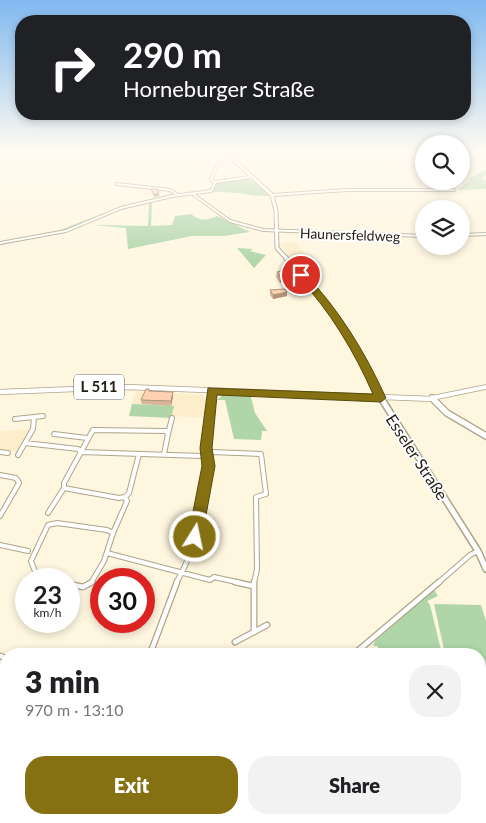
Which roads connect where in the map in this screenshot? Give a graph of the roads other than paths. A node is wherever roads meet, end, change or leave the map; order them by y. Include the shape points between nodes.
1 (165, 189) edge
2 (212, 189) edge
3 (265, 189) edge
4 (454, 190) dead end
5 (194, 194) junction
6 (178, 195) junction
7 (272, 195) junction
8 (276, 233) junction
9 (486, 234) edge
10 (470, 235) edge
11 (415, 236) edge
12 (0, 243) edge
13 (486, 387) edge
14 (212, 391) junction
15 (0, 392) edge
16 (381, 398) junction
17 (432, 398) junction
18 (43, 416) dead end
19 (34, 417) junction
20 (172, 418) dead end
21 (15, 419) dead end
22 (54, 434) dead end
23 (168, 434) junction
24 (486, 436) edge
25 (87, 438) junction
26 (26, 443) junction
27 (0, 452) edge
28 (81, 452) junction
29 (8, 453) dead end
30 (139, 454) junction
31 (164, 454) junction
32 (18, 455) dead end
33 (207, 455) junction
34 (0, 475) edge
35 (64, 488) junction
36 (126, 497) junction
37 (48, 513) dead end
38 (0, 516) edge
39 (113, 533) junction
40 (0, 545) edge
41 (478, 551) junction
42 (28, 552) dead end
43 (107, 552) junction
44 (33, 568) edge
45 (486, 569) edge
46 (183, 574) junction
47 (80, 586) edge
48 (253, 586) junction
49 (267, 625) dead end
50 (254, 632) junction
51 (235, 642) dead end
52 (152, 648) edge
53 (363, 648) edge

1 - 6 street
2 - 5 street
3 - 7 main road
4 - 7 street
5 - 6 street
5 - 8 street, Haunersfeldweg via 218,216 251,229
6 - 12 street via 121,208 66,231
7 - 8 main road, Esseler Straße via 276,205
8 - 11 street, Haunersfeldweg
8 - 16 main road, Esseler Straße via 278,250 317,292 340,325 366,364
9 - 10 street
13 - 17 main road
14 - 15 main road, L 511 via 113,387
14 - 16 main road, L 511
14 - 33 street
16 - 17 main road, L 511
16 - 41 main road, Esseler Straße
17 - 24 main road via 446,413
18 - 19 street
19 - 21 street
19 - 26 street via 33,429
20 - 23 street
22 - 25 street
23 - 25 street via 163,431 96,429
23 - 31 street
25 - 28 street
26 - 28 street
26 - 32 street
27 - 29 street
28 - 30 street
28 - 35 street
30 - 31 street
30 - 36 street
31 - 33 street
33 - 46 street via 208,466 195,537
33 - 48 street via 212,452 260,454 266,494 256,497 257,569
34 - 38 street via 16,478 20,483
35 - 36 street
35 - 37 street
36 - 39 street
39 - 43 street
39 - 44 street via 57,523 48,525 33,553
40 - 42 street
41 - 45 main road, Esseler Straße
41 - 53 street
43 - 46 street
43 - 47 street via 92,584
46 - 48 street via 210,580 214,576
46 - 52 street via 175,585
48 - 50 street
49 - 50 street
50 - 51 street

